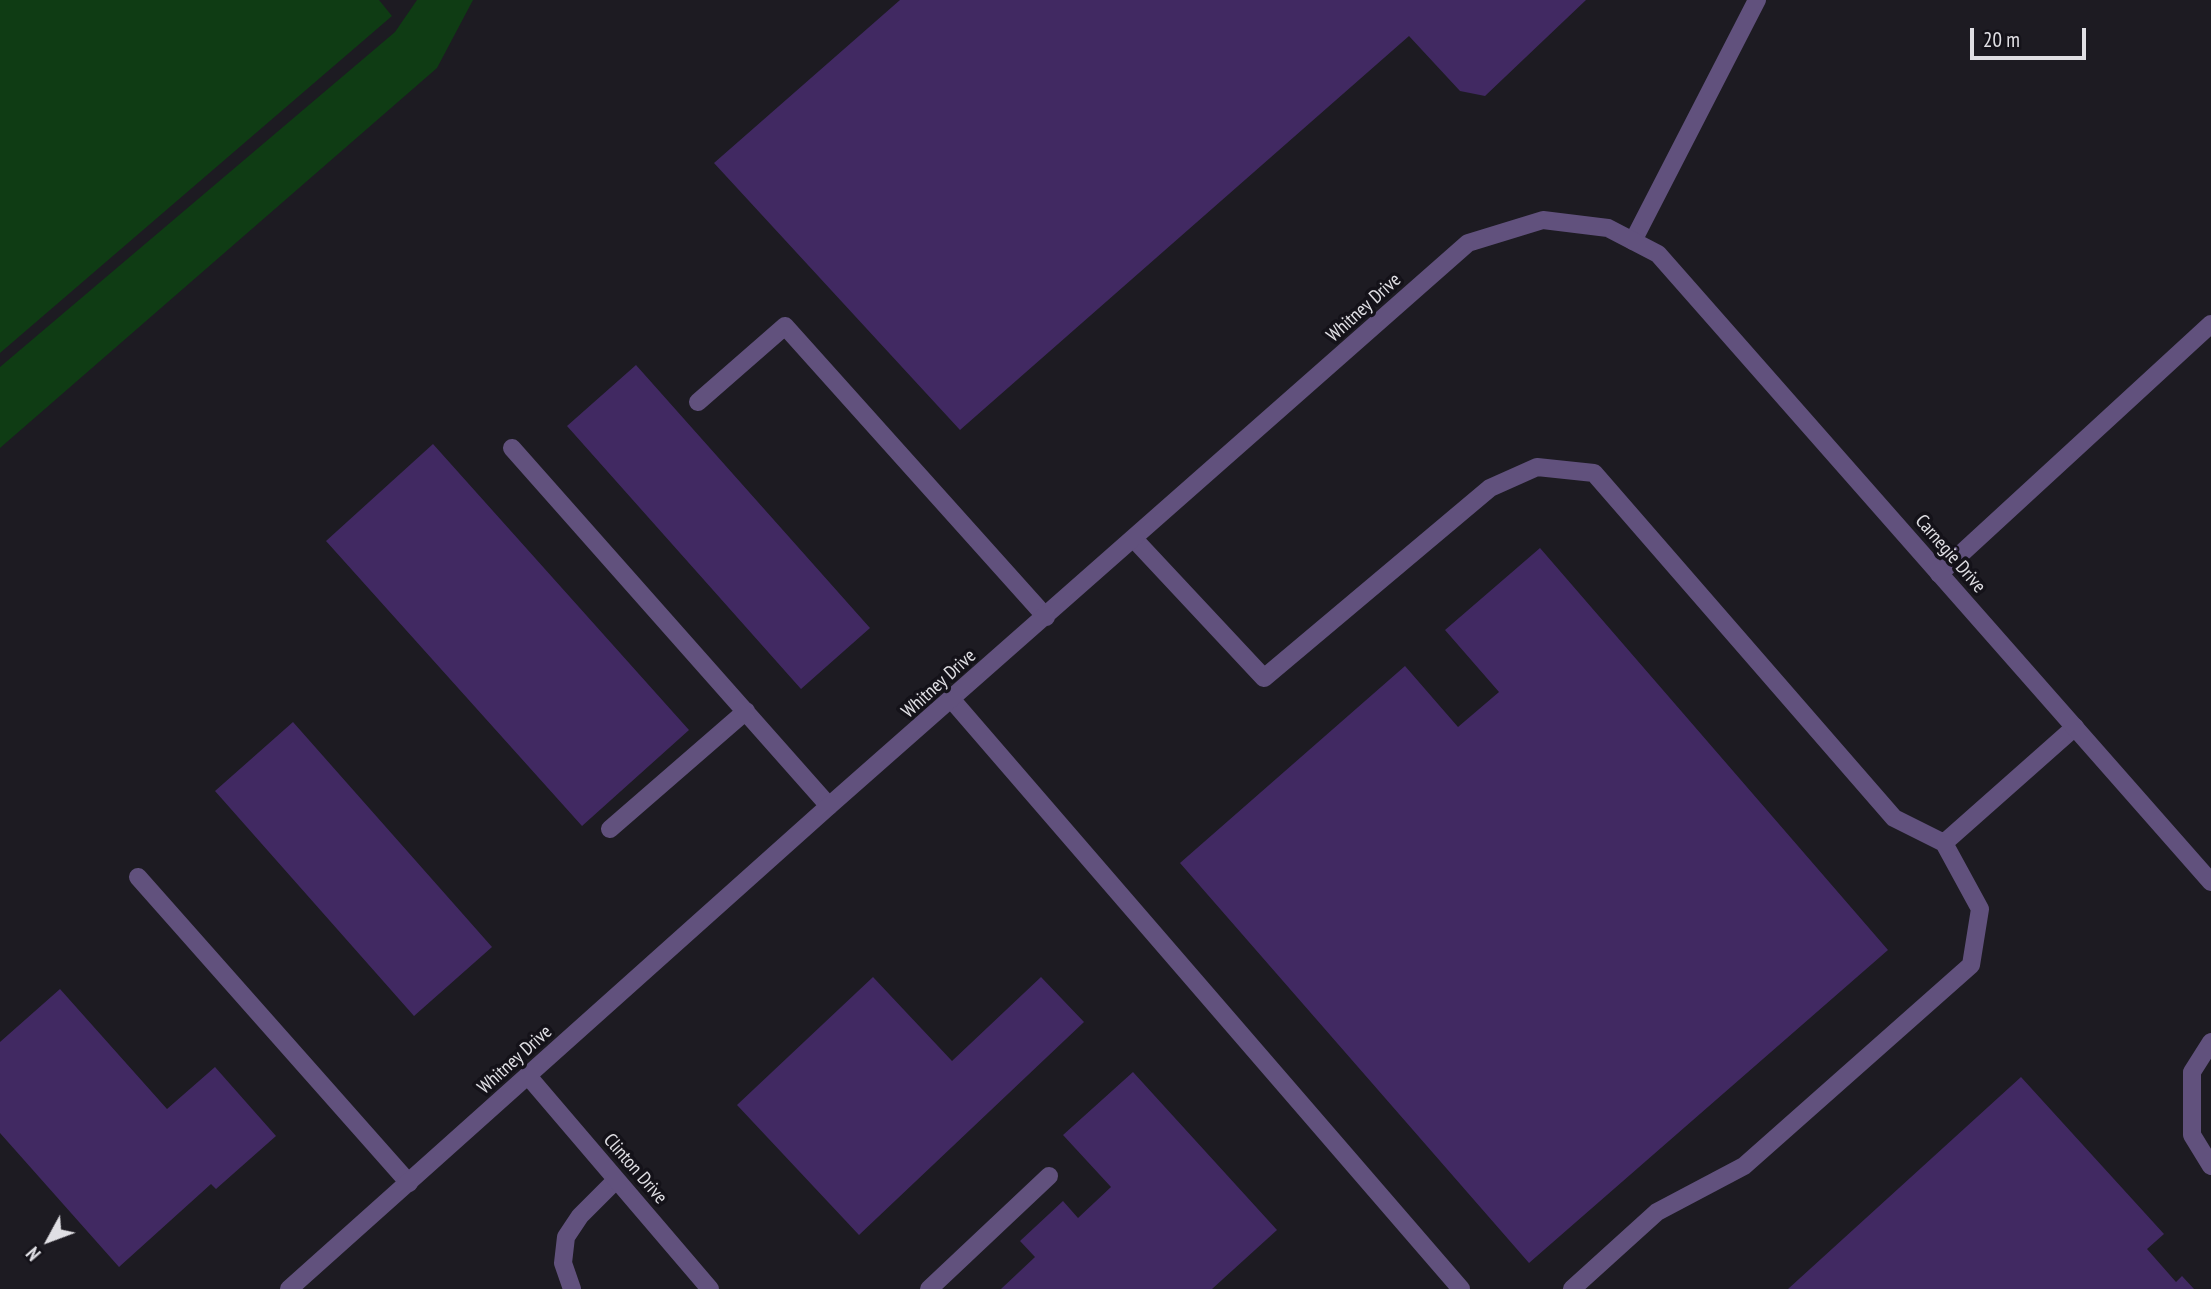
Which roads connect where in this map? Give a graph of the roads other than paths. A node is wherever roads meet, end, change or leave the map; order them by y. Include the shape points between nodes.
1 (1757, 0) edge
2 (1633, 241) junction
3 (1658, 254) joint
4 (2211, 324) edge
5 (698, 402) dead end
6 (512, 448) dead end
7 (1134, 539) junction
8 (1939, 574) junction
9 (1046, 617) junction
10 (952, 700) junction
11 (746, 711) junction
12 (2075, 727) junction
13 (830, 806) junction
14 (610, 829) dead end
15 (1944, 843) junction
16 (138, 877) dead end
17 (2211, 882) edge
18 (2211, 1042) edge
19 (528, 1076) junction
20 (2211, 1166) edge
21 (1049, 1176) dead end
22 (616, 1180) junction
23 (409, 1183) junction
24 (289, 1289) edge
25 (572, 1289) edge
26 (710, 1289) edge
27 (929, 1289) edge
28 (1461, 1289) edge
29 (1572, 1289) edge

1 - 2 street
2 - 3 street, Whitney Drive
2 - 7 street, Whitney Drive via 1608,228 1543,220 1468,243
3 - 8 street, Carnegie Drive
4 - 8 street
5 - 9 street via 785,326
6 - 11 street
7 - 9 street, Whitney Drive
7 - 15 street via 1264,678 1490,488 1537,467 1594,473 1894,818
8 - 12 street, Carnegie Drive
9 - 10 street, Whitney Drive
10 - 13 street, Whitney Drive
10 - 28 street
11 - 13 street
11 - 14 street
12 - 15 street
12 - 17 street, Carnegie Drive
13 - 19 street, Whitney Drive
15 - 29 street via 1980,909 1971,965 1744,1166 1657,1212
16 - 23 street
18 - 20 street via 2192,1072 2192,1135
19 - 22 street, Clinton Drive
19 - 23 street, Whitney Drive
21 - 27 street
22 - 25 street via 566,1237 563,1263
22 - 26 street, Clinton Drive
23 - 24 street, Whitney Drive

